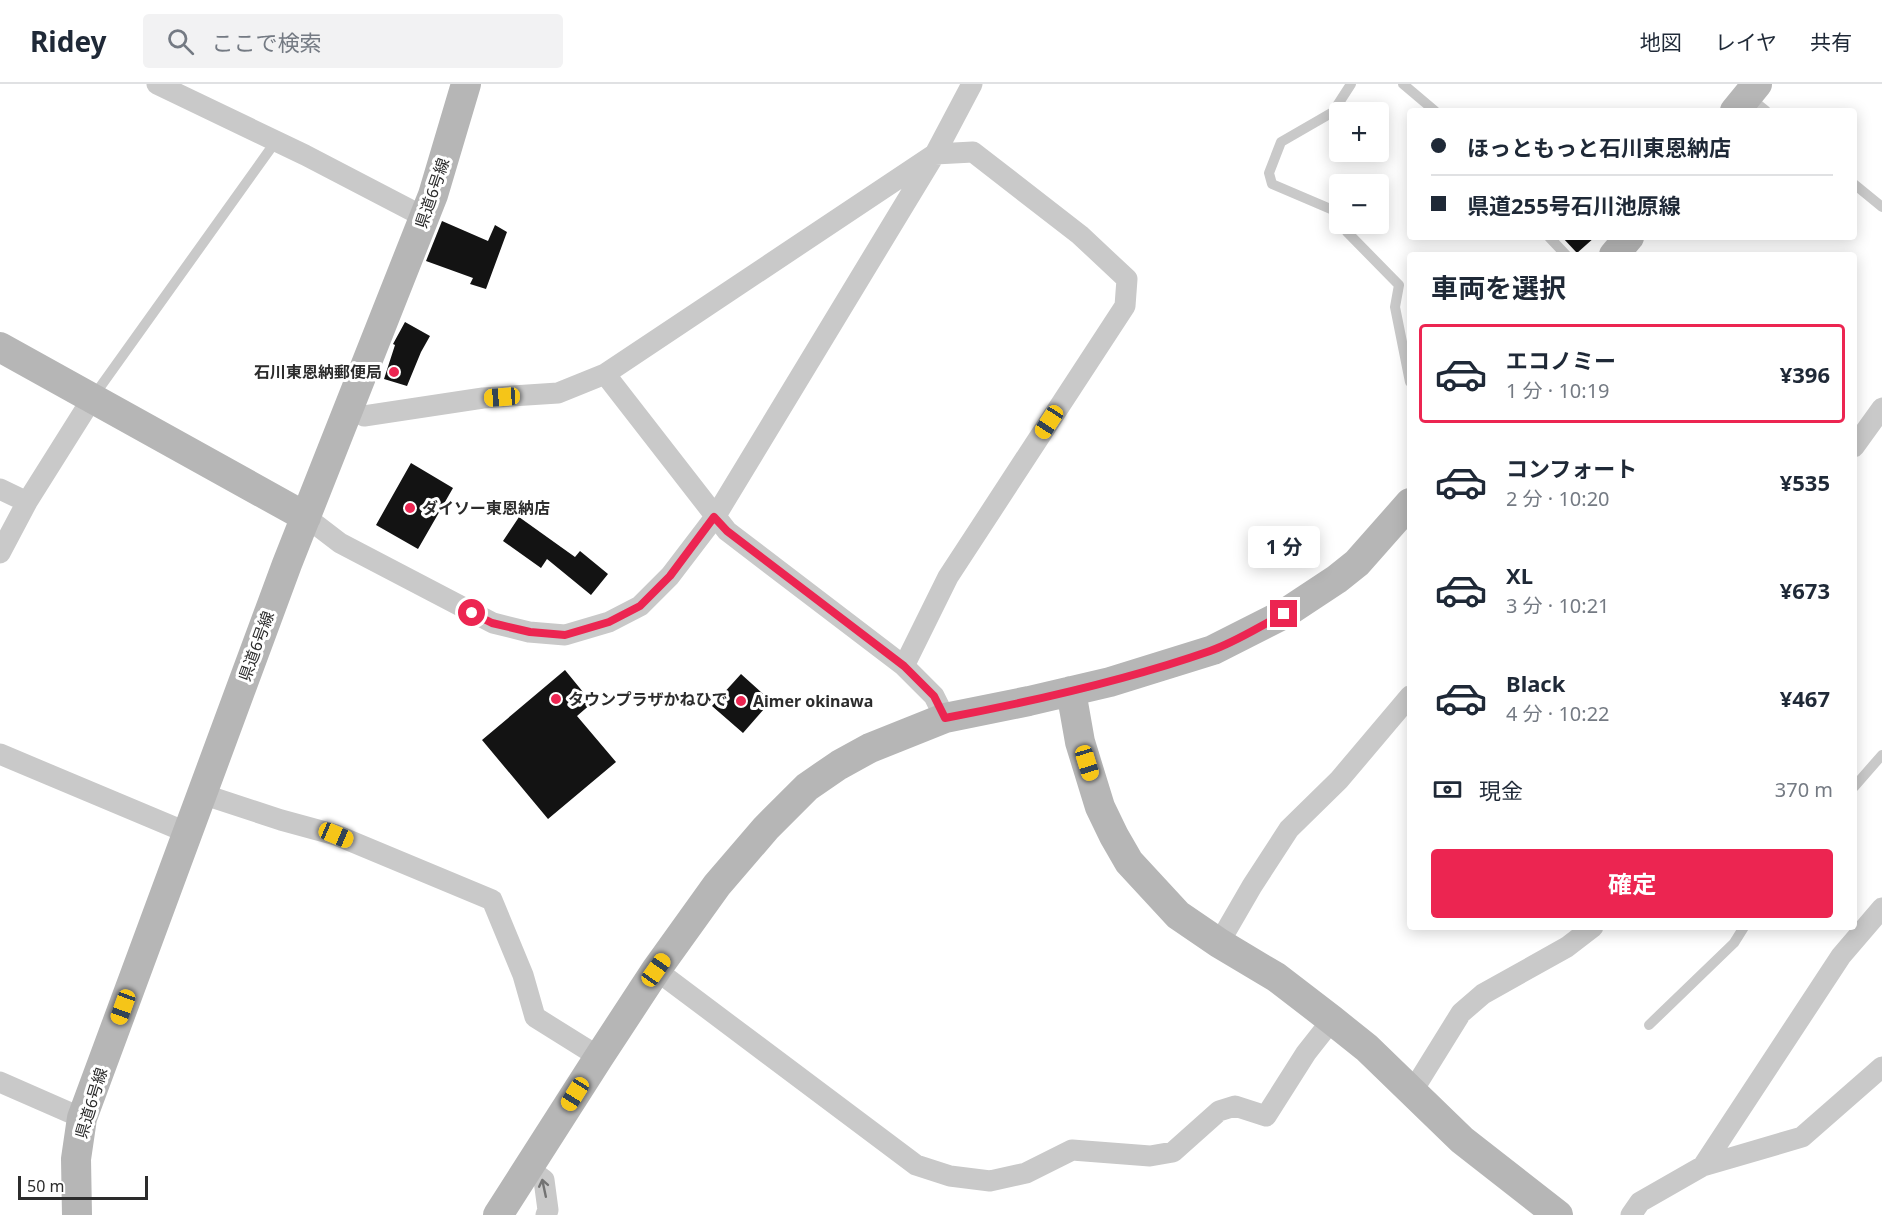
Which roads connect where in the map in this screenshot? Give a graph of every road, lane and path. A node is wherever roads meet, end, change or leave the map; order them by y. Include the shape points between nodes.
1 (157, 84) edge
2 (466, 84) edge
3 (972, 84) edge
4 (1351, 84) edge
5 (1403, 84) edge
6 (1431, 108) edge
7 (276, 141) junction
8 (935, 154) junction
9 (1857, 186) edge
10 (1882, 207) edge
11 (1329, 208) edge
12 (424, 217) junction
13 (1349, 234) edge
14 (1552, 240) edge
15 (1626, 240) edge
16 (1563, 252) edge
17 (1616, 252) edge
18 (0, 347) edge
19 (1407, 367) edge
20 (604, 374) junction
21 (93, 397) junction
22 (349, 408) junction
23 (1882, 408) edge
24 (1857, 443) edge
25 (0, 489) edge
26 (27, 502) junction
27 (1407, 506) edge
28 (306, 517) junction
29 (714, 517) junction
30 (0, 553) edge
31 (904, 666) junction
32 (1071, 691) junction
33 (1407, 700) edge
34 (945, 718) junction
35 (0, 754) edge
36 (1882, 755) edge
37 (1857, 783) edge
38 (202, 794) junction
39 (188, 833) junction
40 (1882, 908) edge
41 (1589, 930) edge
42 (1742, 930) edge
43 (1219, 943) junction
44 (656, 970) junction
45 (1332, 1020) junction
46 (1649, 1025) dead end
47 (599, 1057) junction
48 (1882, 1067) edge
49 (0, 1082) edge
50 (1412, 1092) junction
51 (82, 1118) junction
52 (1702, 1167) junction
53 (528, 1168) junction
54 (77, 1215) edge
55 (498, 1215) edge
56 (546, 1215) edge
57 (1558, 1215) edge
58 (1631, 1215) edge

1 - 7 street
2 - 12 main road, 県道6号線
3 - 8 street
4 - 11 lane via 1333,112 1281,142 1269,173 1272,184
5 - 6 lane
7 - 12 street
7 - 21 lane
8 - 20 street
8 - 29 street
8 - 31 street via 973,152 1080,235 1127,279 1125,306 948,577
9 - 10 lane
12 - 22 main road, 県道6号線
13 - 19 lane via 1399,285 1395,307
14 - 16 lane
15 - 17 main road
18 - 21 main road
20 - 22 street via 558,393 483,398 364,416
20 - 29 street
21 - 26 street
21 - 28 main road
22 - 28 main road, 県道6号線
23 - 24 street
25 - 26 street
26 - 30 street
27 - 32 main road via 1357,563 1284,614 1213,650
28 - 29 street via 340,543 492,623 565,635 609,622 640,606 670,576
28 - 38 main road, 県道6号線
29 - 31 street
31 - 34 street via 934,696
32 - 34 main road
32 - 43 main road via 1080,742 1100,807 1129,862 1178,915
33 - 43 street via 1339,780 1289,829
34 - 44 main road via 870,748 807,788 717,885
35 - 39 street
36 - 37 lane
38 - 39 main road, 県道6号線
38 - 47 street via 336,835 492,900 523,975 535,1017
39 - 51 main road, 県道6号線
40 - 52 street via 1840,956
41 - 50 street via 1567,947 1484,994 1461,1013
42 - 46 lane via 1734,943
43 - 45 main road via 1275,977
44 - 45 street via 916,1165 950,1176 990,1181 1026,1173 1072,1150 1150,1156 1173,1152 1219,1111 1235,1106 1266,1116
44 - 47 main road
45 - 50 main road
47 - 53 main road
48 - 52 street via 1802,1137
49 - 51 street
50 - 57 main road via 1461,1140
51 - 54 main road, 県道6号線 via 76,1159
52 - 58 street via 1640,1202
53 - 55 main road
56 -> 53 street via 544,1180

